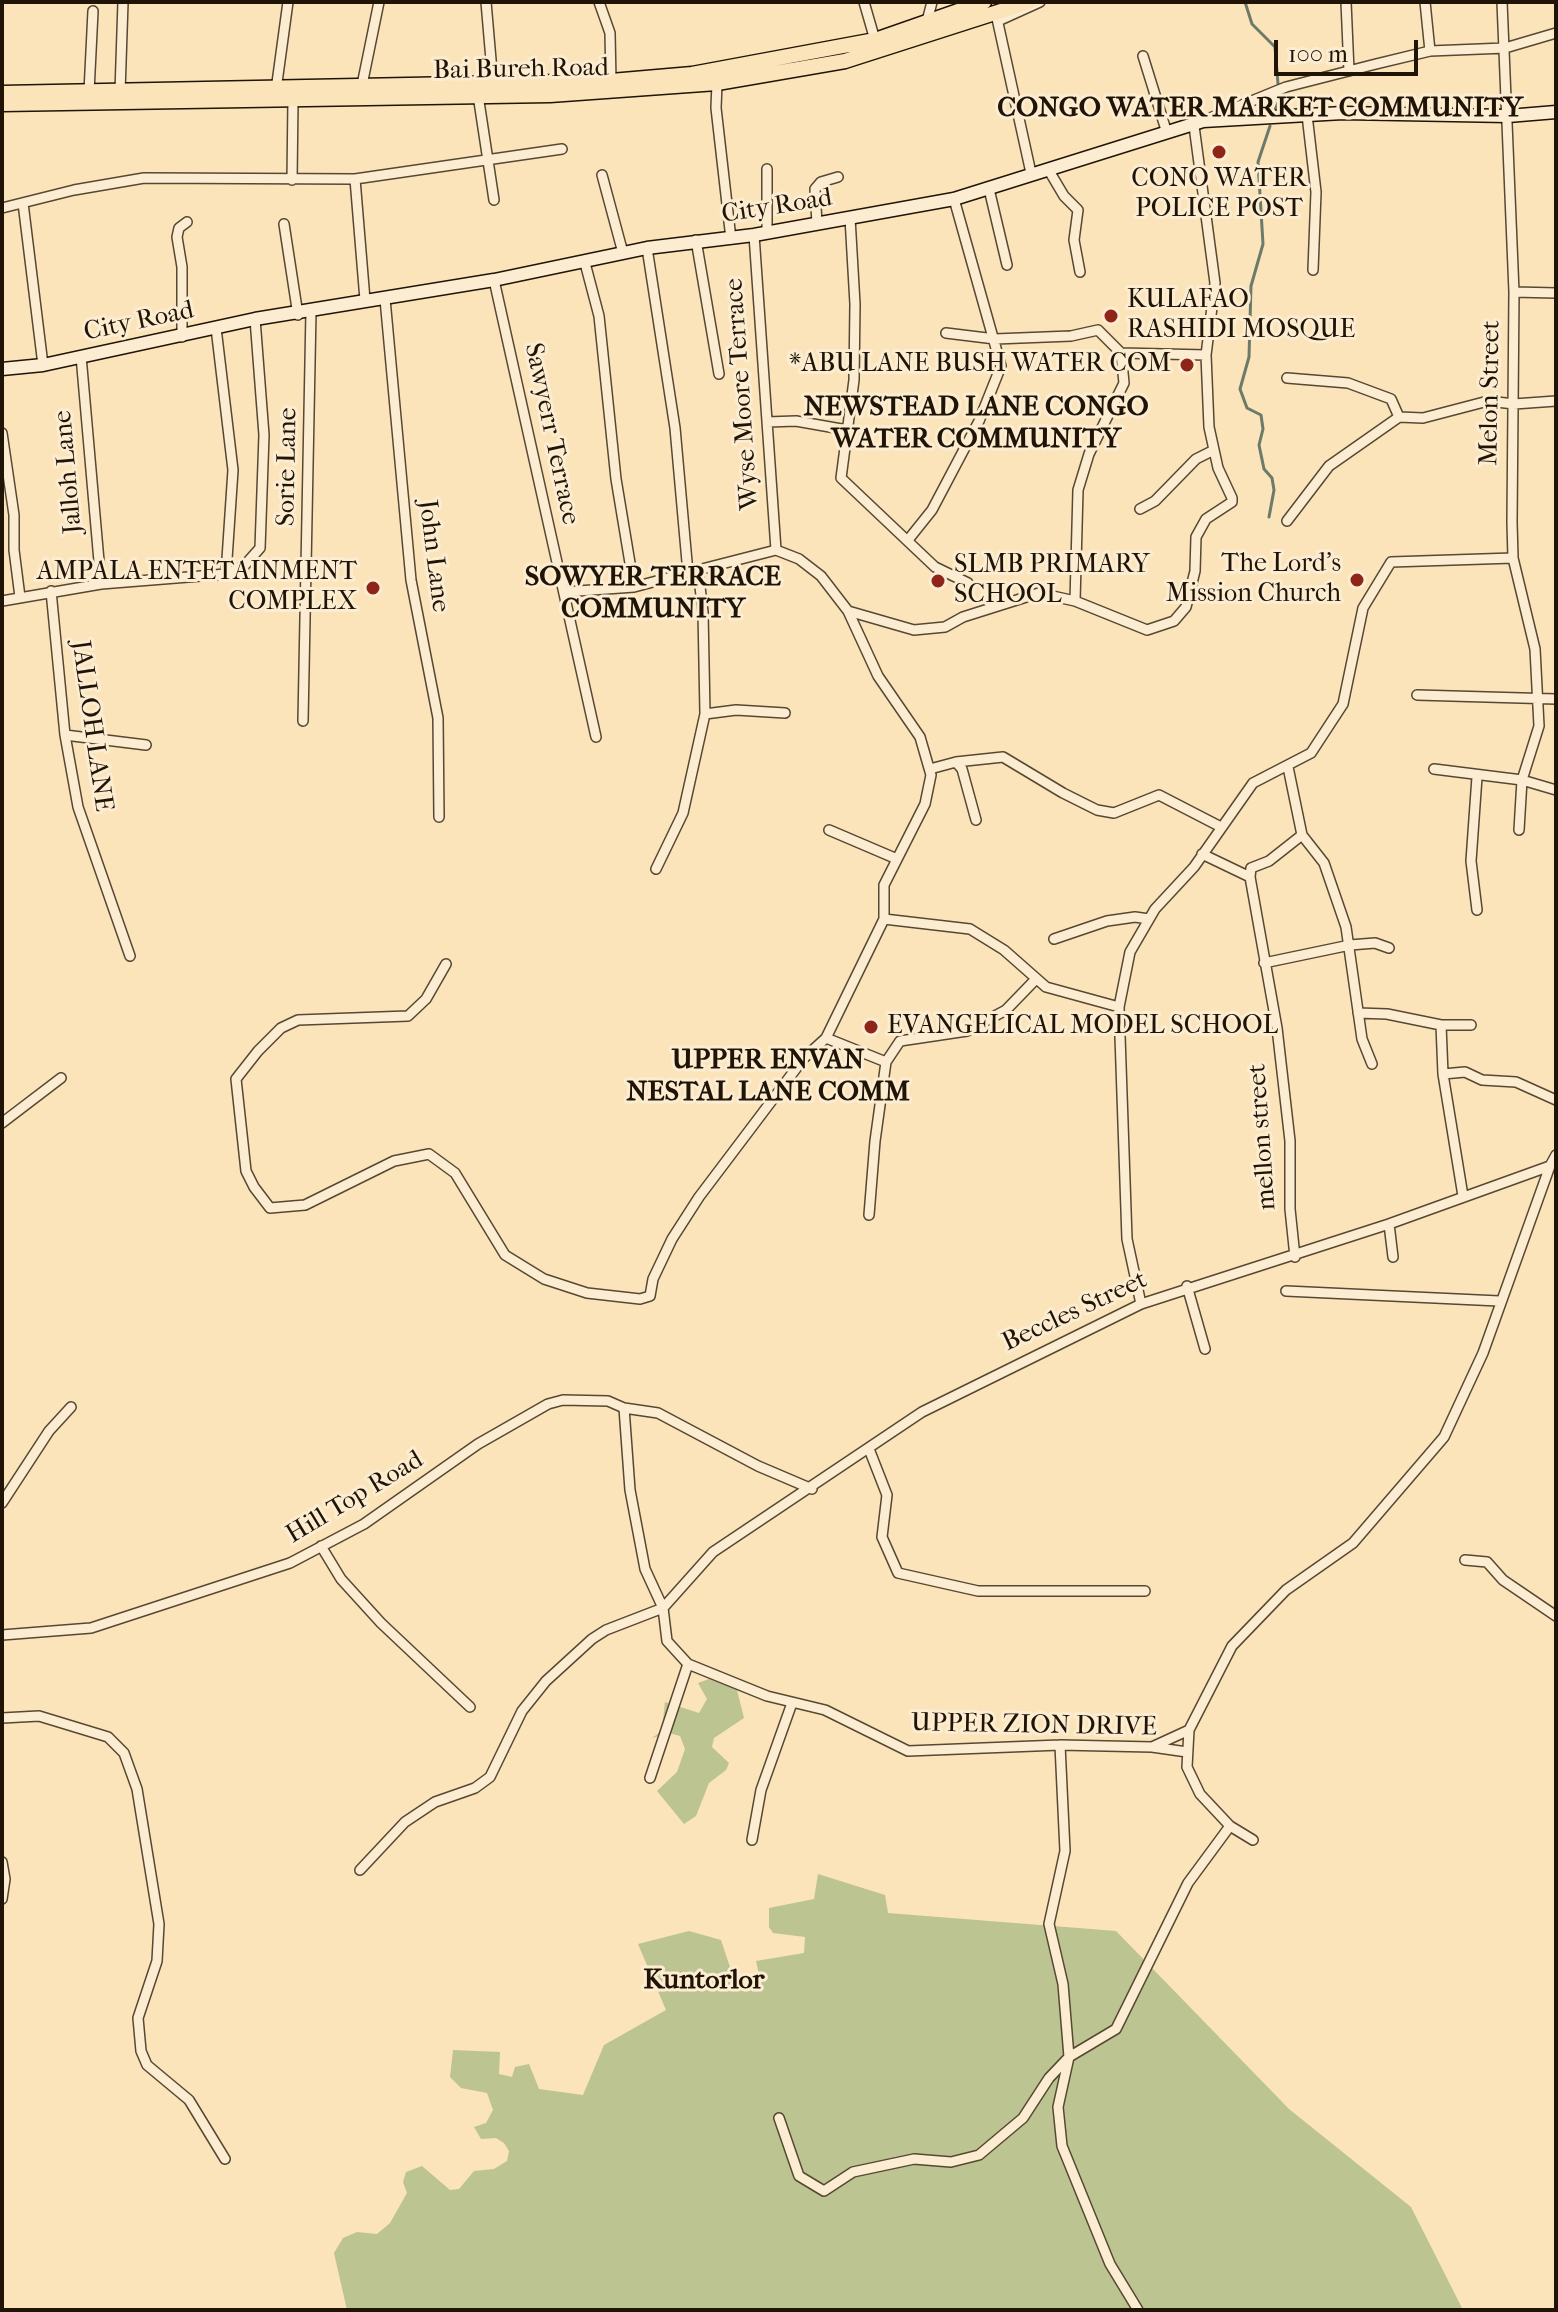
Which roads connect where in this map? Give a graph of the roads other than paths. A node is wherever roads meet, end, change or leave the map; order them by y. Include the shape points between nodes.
1 (123, 2) edge
2 (288, 2) edge
3 (379, 2) edge
4 (486, 2) edge
5 (599, 2) edge
6 (864, 2) edge
7 (932, 2) edge
8 (1029, 2) edge
9 (1040, 2) edge
10 (1346, 2) edge
11 (1425, 2) edge
12 (1502, 2) edge
13 (980, 3) edge
14 (93, 11) dead end
15 (997, 18) junction
16 (926, 25) junction
17 (1556, 33) edge
18 (875, 40) junction
19 (1505, 48) junction
20 (1430, 51) junction
21 (1143, 56) dead end
22 (1349, 71) junction
23 (611, 81) junction
24 (493, 83) junction
25 (717, 83) junction
26 (362, 85) junction
27 (89, 92) junction
28 (120, 92) junction
29 (2, 93) edge
30 (274, 95) junction
31 (478, 95) junction
32 (293, 100) junction
33 (2, 104) edge
34 (1556, 112) edge
35 (1307, 115) junction
36 (1508, 116) junction
37 (1198, 124) junction
38 (1166, 130) junction
39 (562, 149) dead end
40 (489, 161) junction
41 (767, 169) dead end
42 (1048, 169) junction
43 (1031, 173) junction
44 (602, 175) dead end
45 (838, 177) dead end
46 (355, 179) junction
47 (292, 180) junction
48 (989, 189) junction
49 (954, 199) junction
50 (494, 200) dead end
51 (23, 203) junction
52 (2, 208) edge
53 (850, 218) junction
54 (187, 222) dead end
55 (284, 224) dead end
56 (817, 224) junction
57 (761, 234) junction
58 (731, 239) junction
59 (696, 240) junction
60 (647, 248) junction
61 (623, 253) junction
62 (585, 263) junction
63 (1007, 265) dead end
64 (1313, 270) dead end
65 (1080, 272) dead end
66 (494, 280) junction
67 (1514, 292) junction
68 (1556, 293) edge
69 (385, 299) junction
70 (365, 300) junction
71 (311, 311) junction
72 (298, 315) junction
73 (255, 319) junction
74 (216, 328) junction
75 (946, 333) dead end
76 (182, 337) junction
77 (995, 339) junction
78 (1121, 353) junction
79 (1206, 355) junction
80 (81, 356) junction
81 (43, 365) junction
82 (2, 369) edge
83 (719, 374) dead end
84 (1287, 378) dead end
85 (1556, 401) edge
86 (1514, 404) junction
87 (1399, 417) junction
88 (767, 422) junction
89 (847, 430) junction
90 (2, 433) edge
91 (1214, 450) junction
92 (1140, 509) dead end
93 (1287, 521) dead end
94 (908, 540) junction
95 (776, 550) junction
96 (1513, 558) junction
97 (693, 572) junction
98 (226, 574) junction
99 (968, 583) dead end
100 (101, 584) junction
101 (634, 587) junction
102 (51, 591) junction
103 (564, 592) junction
104 (20, 597) junction
105 (2, 601) edge
106 (1075, 601) junction
107 (848, 611) junction
108 (1417, 695) dead end
109 (1536, 698) junction
110 (1556, 699) edge
111 (785, 713) dead end
112 (705, 714) junction
113 (303, 721) dead end
114 (65, 735) junction
115 (596, 737) dead end
116 (146, 745) dead end
117 (956, 762) junction
118 (1288, 767) junction
119 (930, 769) junction
120 (1434, 769) dead end
121 (1477, 777) junction
122 (1522, 780) junction
123 (1556, 790) edge
124 (439, 817) dead end
125 (976, 820) dead end
126 (1221, 827) junction
127 (829, 830) dead end
128 (1519, 830) dead end
129 (1302, 835) junction
130 (1202, 854) junction
131 (897, 859) junction
132 (656, 869) dead end
133 (1250, 877) junction
134 (1477, 910) dead end
135 (884, 919) junction
136 (1149, 919) junction
137 (1054, 939) dead end
138 (1350, 945) junction
139 (1389, 948) dead end
140 (130, 956) dead end
141 (1264, 963) junction
142 (446, 964) dead end
143 (1036, 979) junction
144 (1119, 1007) junction
145 (1358, 1013) junction
146 (1441, 1025) junction
147 (1471, 1025) dead end
148 (826, 1038) junction
149 (886, 1062) junction
150 (1372, 1064) dead end
151 (1443, 1074) junction
152 (61, 1078) dead end
153 (1556, 1100) edge
154 (2, 1123) edge
155 (1556, 1155) edge
156 (1550, 1166) junction
157 (1463, 1196) junction
158 (869, 1215) dead end
159 (1389, 1224) junction
160 (1295, 1257) junction
161 (1393, 1257) dead end
162 (1187, 1286) junction
163 (1286, 1291) dead end
164 (1499, 1301) junction
165 (1141, 1304) junction
166 (1205, 1349) dead end
167 (71, 1407) dead end
168 (624, 1408) junction
169 (869, 1449) junction
170 (812, 1489) junction
171 (2, 1503) edge
172 (321, 1546) junction
173 (1465, 1560) dead end
174 (1145, 1591) dead end
175 (663, 1608) junction
176 (1556, 1616) edge
177 (2, 1635) edge
178 (688, 1664) junction
179 (792, 1703) junction
180 (470, 1707) dead end
181 (2, 1718) edge
182 (1189, 1730) junction
183 (1060, 1745) junction
184 (1152, 1747) junction
185 (1187, 1752) junction
186 (650, 1778) dead end
187 (1230, 1826) junction
188 (752, 1840) dead end
189 (1253, 1840) dead end
190 (2, 1862) edge
191 (360, 1870) dead end
192 (2, 1899) edge
193 (1069, 2057) junction
194 (779, 2118) dead end
195 (225, 2159) dead end
196 (1138, 2310) edge

1 - 28 street
2 - 30 street
3 - 26 street
4 - 24 street
5 - 23 street via 610,33
6 - 18 street
7 - 16 street
8 - 15 highway, Bai Bureh Road
9 - 15 street
10 - 22 street
11 - 20 street
12 - 19 street, Melon Street
13 - 16 highway, Bai Bureh Road
14 - 27 street
15 - 25 highway, Bai Bureh Road via 845,61
15 - 43 street
16 - 18 highway, Bai Bureh Road
17 - 19 street
18 - 23 highway, Bai Bureh Road via 748,66
19 - 20 street
19 - 36 street, Melon Street
20 - 22 street
21 - 38 street
22 - 37 street via 1286,87
23 - 24 highway, Bai Bureh Road
24 - 26 highway, Bai Bureh Road
25 - 31 highway, Bai Bureh Road via 607,93
25 - 58 street
26 - 30 highway, Bai Bureh Road
27 - 28 highway, Bai Bureh Road
27 - 29 highway, Bai Bureh Road
28 - 30 highway, Bai Bureh Road
30 - 32 highway, Bai Bureh Road
30 - 33 highway, Bai Bureh Road
31 - 32 highway, Bai Bureh Road
31 - 40 street
32 - 47 street
34 - 36 main road, City Road
35 - 36 main road, City Road
35 - 37 main road, City Road
35 - 64 street via 1316,192
36 - 67 street, Melon Street
37 - 38 main road, City Road
37 - 79 street via 1215,283
38 - 42 main road, City Road via 1095,158
39 - 40 street
40 - 46 street
40 - 50 street
41 - 57 street, Wyse Moore Terrace
42 - 43 main road, City Road
42 - 65 street via 1078,210 1074,240
43 - 48 main road, City Road
44 - 61 street
45 - 56 street via 815,189
46 - 47 street
46 - 70 street
47 - 51 street via 144,178
48 - 49 main road, City Road
48 - 63 street
49 - 53 main road, City Road
49 - 77 street
51 - 52 street
51 - 81 street
53 - 56 main road, City Road
53 - 89 street via 854,380
54 - 76 street via 177,237
55 - 72 street
56 - 57 main road, City Road
57 - 58 main road, City Road
57 - 88 street, Wyse Moore Terrace
58 - 59 main road, City Road
59 - 60 main road, City Road
59 - 83 street
60 - 61 main road, City Road
60 - 97 street
61 - 62 main road, City Road
62 - 66 main road, City Road
62 - 101 street via 599,316 616,479
66 - 69 main road, City Road
66 - 103 street, Sawyerr Terrace
67 - 68 street
67 - 86 street, Melon Street
69 - 70 main road, City Road
69 - 124 street, John Lane via 411,580 438,718
70 - 71 main road, City Road
71 - 72 main road, City Road
71 - 113 street, Sorie Lane
72 - 73 main road, City Road
73 - 74 main road, City Road
73 - 98 street via 264,435 260,548 244,566
74 - 76 main road, City Road
74 - 98 street via 233,470
75 - 77 street
76 - 80 main road, City Road
77 - 78 street via 1098,330
77 - 94 street via 1001,366 979,421 932,510
78 - 79 street
78 - 106 street via 1124,383 1089,454 1078,490
79 - 91 street
80 - 81 main road, City Road
80 - 100 street, Jalloh Lane
81 - 82 main road, City Road
84 - 87 street via 1348,383 1391,399
85 - 86 street
86 - 87 street via 1488,401 1423,418
86 - 96 street, Melon Street
87 - 93 street via 1329,466
88 - 89 street
88 - 95 street, Wyse Moore Terrace
89 - 94 street via 841,478
90 - 104 street
91 - 92 street via 1196,459 1155,501
91 - 106 street via 1232,502 1206,519 1196,537 1186,607 1174,621 1147,630
94 - 99 street via 935,567
95 - 97 street
95 - 107 street via 821,576
96 - 109 street, Melon Street via 1535,649
96 - 118 street via 1391,562 1363,608 1343,704 1311,753
97 - 101 street
97 - 112 street via 703,612
98 - 100 street
100 - 102 street
101 - 103 street
102 - 104 street
102 - 114 street, JALLOH LANE
103 - 115 street, Sawyerr Terrace
104 - 105 street
106 - 107 street via 1039,593 945,627 914,630
107 - 119 street via 878,676 920,737
108 - 109 street
109 - 110 street
109 - 122 street, Melon Street via 1539,726
111 - 112 street
112 - 132 street via 683,813
114 - 116 street
114 - 140 street, JALLOH LANE via 86,836
117 - 119 street
117 - 125 street
117 - 126 street via 1003,757 1085,805 1114,813 1159,795
118 - 126 street via 1253,783
118 - 129 street
119 - 131 street via 925,804
120 - 121 street
121 - 122 street
121 - 134 street via 1471,861
122 - 123 street
122 - 128 street, Melon Street
126 - 130 street
127 - 131 street
129 - 133 street via 1251,868
129 - 138 street via 1324,863
130 - 133 street
130 - 136 street
131 - 135 street via 884,885
133 - 141 street, mellon street
135 - 143 street via 970,929
135 - 148 street
136 - 137 street via 1107,921
136 - 144 street via 1130,952
138 - 139 street
138 - 141 street
138 - 145 street
141 - 160 street, mellon street via 1290,1141
142 - 148 street via 426,999 408,1016 298,1020 281,1028 236,1079 246,1171 270,1208 305,1205 394,1161 429,1154 455,1173 505,1255 544,1279 572,1288 640,1299 650,1296 672,1239 699,1197 804,1058
143 - 144 street via 1046,987
143 - 149 street via 1006,1010 967,1031 900,1041
144 - 165 street via 1127,1239
145 - 146 street
145 - 150 street
146 - 147 street
146 - 151 street
148 - 149 street
149 - 158 street
151 - 153 street via 1465,1072 1482,1080 1516,1082
151 - 157 street
152 - 154 street
155 - 156 street
156 - 157 street, Beccles Street
156 - 164 street
157 - 159 street, Beccles Street
159 - 160 street, Beccles Street
159 - 161 street
160 - 162 street, Beccles Street
162 - 165 street, Beccles Street
162 - 166 street
163 - 164 street
164 - 182 street via 1473,1378 1444,1437 1353,1543 1286,1590 1232,1646
165 - 169 street, Beccles Street via 922,1412
167 - 171 street
168 - 170 street, Hill Top Road via 658,1413
168 - 172 street, Hill Top Road via 577,1398 548,1404 478,1444 364,1524
168 - 175 street via 630,1490 645,1569
169 - 170 street, Beccles Street
169 - 174 street via 887,1495 882,1537 898,1573 978,1591
170 - 175 street, Beccles Street via 713,1552
172 - 177 street, Hill Top Road via 275,1568 91,1628
172 - 180 street via 341,1579 381,1623
173 - 176 street via 1487,1562 1503,1580
175 - 178 street via 667,1641
175 - 191 street via 592,1639 522,1711 490,1777 405,1822
178 - 179 street, UPPER ZION DRIVE
178 - 186 street
179 - 183 street, UPPER ZION DRIVE via 825,1710 908,1751
179 - 188 street via 761,1790
181 - 195 street via 39,1716 108,1737 124,1753 137,1789 159,1924 157,1961 138,2018 141,2051 147,2065 189,2100
182 - 184 street
182 - 185 street
183 - 184 street, UPPER ZION DRIVE
183 - 193 street via 1065,1851 1049,1924 1063,1984
184 - 185 street, UPPER ZION DRIVE
185 - 187 street via 1187,1767 1200,1794
187 - 189 street
187 - 193 street via 1188,1883 1116,2029
190 - 192 street
193 - 194 street via 1023,2118 979,2155 951,2162 914,2159 853,2172 824,2191 799,2176
193 - 196 street via 1058,2107 1062,2146 1110,2264

